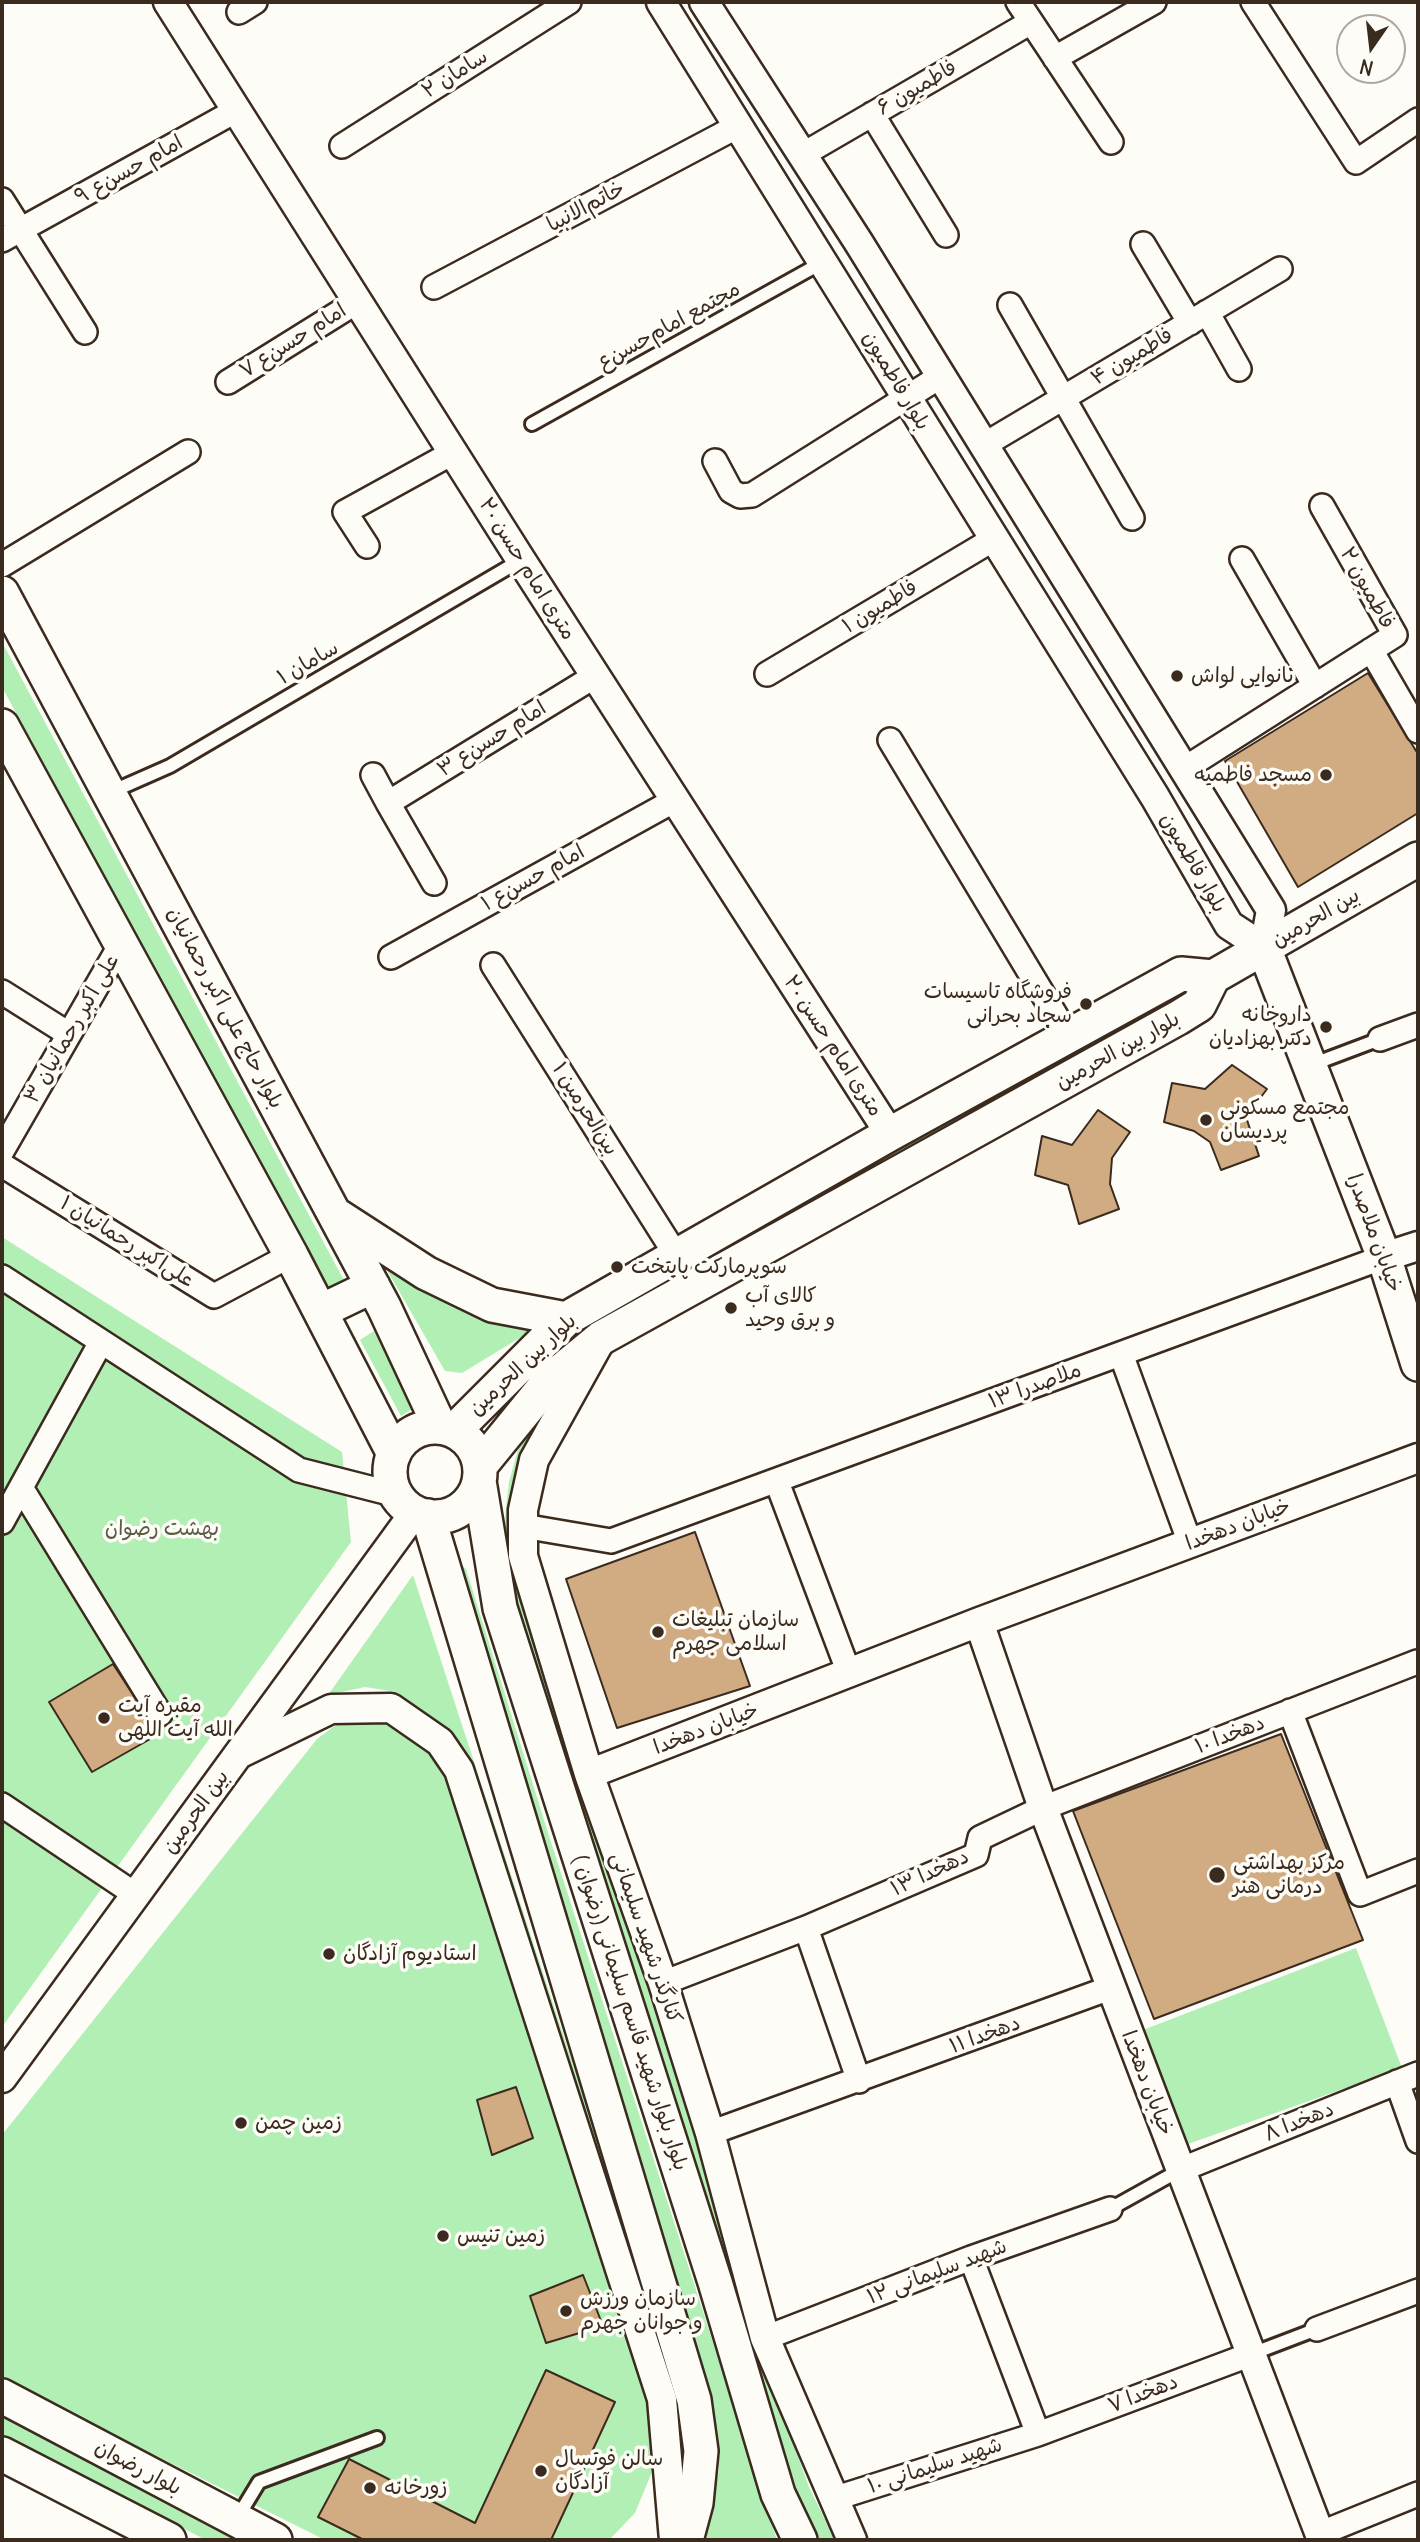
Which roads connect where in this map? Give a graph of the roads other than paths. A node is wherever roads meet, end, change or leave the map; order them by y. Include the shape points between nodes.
1 (168, 2) edge
2 (569, 2) edge
3 (661, 2) edge
4 (704, 2) edge
5 (1018, 2) edge
6 (1154, 2) edge
7 (1253, 2) edge
8 (1031, 22) junction
9 (1055, 58) junction
10 (237, 110) junction
11 (872, 114) junction
12 (1418, 120) edge
13 (738, 126) junction
14 (1111, 142) dead end
15 (342, 146) dead end
16 (802, 155) junction
17 (2, 200) edge
18 (11, 234) edge
19 (946, 234) dead end
20 (1143, 244) dead end
21 (824, 262) junction
22 (1280, 269) dead end
23 (434, 287) dead end
24 (358, 301) junction
25 (1010, 305) dead end
26 (1198, 317) junction
27 (86, 332) dead end
28 (1238, 369) dead end
29 (941, 376) junction
30 (228, 382) dead end
31 (905, 397) junction
32 (1063, 398) junction
33 (532, 424) dead end
34 (984, 446) junction
35 (188, 452) dead end
36 (454, 453) junction
37 (715, 461) dead end
38 (1322, 506) dead end
39 (1132, 518) dead end
40 (992, 540) junction
41 (367, 546) dead end
42 (1242, 559) dead end
43 (521, 560) junction
44 (2, 565) edge
45 (2, 593) edge
46 (1371, 650) junction
47 (767, 674) dead end
48 (595, 676) junction
49 (1315, 686) junction
50 (2, 726) edge
51 (1418, 731) edge
52 (890, 740) dead end
53 (1184, 769) junction
54 (373, 775) dead end
55 (111, 792) junction
56 (675, 800) junction
57 (388, 803) junction
58 (1418, 859) edge
59 (1243, 866) junction
60 (434, 883) dead end
61 (1208, 889) junction
62 (121, 944) junction
63 (1264, 948) junction
64 (391, 957) dead end
65 (493, 964) dead end
66 (1213, 977) junction
67 (2, 992) edge
68 (1418, 1025) edge
69 (67, 1033) junction
70 (1068, 1035) junction
71 (1380, 1039) joint
72 (1311, 1065) junction
73 (890, 1134) junction
74 (2, 1151) edge
75 (2, 1165) edge
76 (335, 1214) junction
77 (1418, 1246) edge
78 (291, 1255) junction
79 (676, 1255) junction
80 (1384, 1257) junction
81 (2, 1277) edge
82 (629, 1282) junction
83 (373, 1286) junction
84 (321, 1311) junction
85 (649, 1311) junction
86 (566, 1319) junction
87 (601, 1338) junction
88 (101, 1342) junction
89 (1121, 1354) junction
90 (1418, 1364) edge
91 (447, 1429) junction
92 (394, 1454) junction
93 (1418, 1458) edge
94 (480, 1474) junction
95 (777, 1482) junction
96 (22, 1489) junction
97 (413, 1508) junction
98 (2, 1522) edge
99 (523, 1526) junction
100 (1190, 1544) junction
101 (979, 1622) junction
102 (1418, 1661) edge
103 (849, 1673) junction
104 (1290, 1711) junction
105 (160, 1714) dead end
106 (239, 1754) junction
107 (589, 1774) junction
108 (2, 1805) edge
109 (1043, 1808) junction
110 (1418, 1871) edge
111 (136, 1895) junction
112 (806, 1928) junction
113 (663, 1983) junction
114 (1110, 1988) junction
115 (2, 2078) edge
116 (1408, 2078) edge
117 (859, 2081) junction
118 (710, 2133) junction
119 (1418, 2141) edge
120 (1180, 2170) junction
121 (1110, 2209) joint
122 (971, 2258) junction
123 (1418, 2291) edge
124 (1317, 2329) joint
125 (765, 2338) junction
126 (1249, 2355) junction
127 (2, 2396) edge
128 (1038, 2434) junction
129 (377, 2438) dead end
130 (2, 2454) edge
131 (1418, 2494) edge
132 (833, 2499) junction
133 (236, 2520) junction
134 (1317, 2537) edge
135 (169, 2540) edge
136 (275, 2540) edge
137 (674, 2540) edge
138 (686, 2540) edge
139 (800, 2540) edge
140 (852, 2540) edge

1 - 10 street, ۲۰ متری امام حسن
2 - 15 street, سامان ۲
3 - 13 street, بلوار فاطمیون
4 - 16 street, بلوار فاطمیون
5 - 8 street
6 - 9 street
7 - 12 street via 1356,163
8 - 9 street
8 - 11 street, فاطمیون ۶
9 - 14 street
10 - 18 street, امام حسن‌ع ۹
10 - 24 street, ۲۰ متری امام حسن
11 - 16 street, فاطمیون ۶
11 - 19 street
13 - 21 street, بلوار فاطمیون
13 - 23 street, خاتم‌الانبیا
16 - 29 street, بلوار فاطمیون
17 - 18 street
18 - 27 street
20 - 26 street
21 - 31 street, بلوار فاطمیون
21 - 33 lane, مجتمع امام‌حسن‌ع
22 - 26 street, فاطمیون ۴
24 - 30 street, امام حسن‌ع ۷
24 - 36 street, ۲۰ متری امام حسن
25 - 32 street
26 - 28 street
26 - 32 street, فاطمیون ۴
29 - 31 street
29 - 34 street, بلوار فاطمیون
31 - 37 street via 752,495 731,491
31 - 40 street, بلوار فاطمیون
32 - 34 street, فاطمیون ۴
32 - 39 street
34 - 53 street, بلوار فاطمیون
35 - 44 street
36 - 41 street via 345,512
36 - 43 street, ۲۰ متری امام حسن
38 - 46 street, فاطمیون ۲ via 1395,635
40 - 47 street, فاطمیون ۱
40 - 61 street, بلوار فاطمیون
42 - 49 street
43 - 48 street, ۲۰ متری امام حسن
43 - 55 lane, سامان ۱ via 170,766
45 - 55 main road, بلوار حاج علی اکبر رحمانیان
46 - 49 street, فاطمیون ۲
46 - 51 street
48 - 56 street, ۲۰ متری امام حسن
48 - 57 street, امام حسن‌ع ۳
49 - 53 street, فاطمیون ۲
50 - 62 main road
52 - 70 street
53 - 59 street, بلوار فاطمیون
54 - 57 street
55 - 76 main road, بلوار حاج علی اکبر رحمانیان
56 - 64 street, امام حسن‌ع ۱
56 - 73 street, ۲۰ متری امام حسن
57 - 60 street
58 - 63 main road, بین الحرمین
59 - 61 street via 1223,886
59 - 63 street, بلوار فاطمیون via 1271,910
61 - 63 street, بلوار فاطمیون via 1229,925
62 - 69 street, علی اکبر رحمانیان ۳
62 - 78 main road
63 - 66 main road, بین الحرمین
63 - 72 main road, خیابان ملاصدرا
65 - 79 street, بین‌الحرمین ۱
66 - 70 main road, بلوار بین الحرمین via 1181,974
66 - 85 main road, بلوار بین الحرمین via 1199,1005 1178,1018
67 - 69 street
68 - 71 street
69 - 74 street, علی اکبر رحمانیان ۳
70 - 73 main road, بلوار بین الحرمین
71 - 72 lane
72 - 80 main road, خیابان ملاصدرا
73 - 79 main road, بلوار بین الحرمین
75 - 78 street, علی‌اکبر رحمانیان ۱ via 214,1296
76 - 83 main road, بلوار حاج علی اکبر رحمانیان
76 - 86 main road via 426,1273 492,1305
77 - 80 street
78 - 84 main road
79 - 82 main road, بلوار بین الحرمین
80 - 89 street, ملاصدرا ۱۳
80 - 90 main road, خیابان ملاصدرا
81 - 88 street
82 - 85 main road
82 - 86 main road, بلوار بین الحرمین
83 - 84 main road
83 - 91 main road, بلوار حاج علی اکبر رحمانیان
84 - 92 main road
85 - 87 main road, بلوار بین الحرمین
86 - 91 main road, بلوار بین الحرمین
87 - 94 main road, بلوار بین الحرمین via 550,1380
87 - 99 street, کنارگذر شهید سلیمانی via 534,1460
88 - 96 street
88 - 97 street via 299,1470
89 - 95 street, ملاصدرا ۱۳
89 - 100 street
91 - 92 main road via 412,1433
91 - 94 main road via 476,1452
92 - 97 main road via 390,1468
93 - 100 street, خیابان دهخدا
94 - 97 main road via 474,1494 455,1512
94 - 139 main road, بلوار بلوار شهید قاسم سلیمانی (رضوان ) via 500,1608 778,2494
95 - 99 street, ملاصدرا ۱۳ via 611,1541
95 - 103 street
96 - 98 street
96 - 105 street
97 - 106 street, بین الحرمین
97 - 138 main road via 694,2400 701,2451 696,2503
99 - 107 street, کنارگذر شهید سلیمانی via 523,1556
100 - 101 street, خیابان دهخدا
101 - 103 street, خیابان دهخدا
101 - 109 street, خیابان دهخدا
102 - 104 street, دهخدا ۱۰
103 - 107 street, خیابان دهخدا
104 - 109 street, دهخدا ۱۰
104 - 110 street via 1360,1894
106 - 111 street, بین الحرمین
106 - 137 street via 331,1709 391,1708 440,1742 459,1770 662,2399
107 - 113 street, کنارگذر شهید سلیمانی
108 - 111 street
109 - 112 street, دهخدا ۱۳ via 980,1838 976,1855
109 - 114 street, خیابان دهخدا
111 - 115 street, بین الحرمین
112 - 113 street
112 - 117 street
113 - 118 street, کنارگذر شهید سلیمانی
114 - 117 street, دهخدا ۱۱
114 - 120 street, خیابان دهخدا
116 - 119 street
116 - 120 street, دهخدا ۸
117 - 118 street, دهخدا ۱۱
118 - 125 street, کنارگذر شهید سلیمانی
120 - 121 lane
120 - 126 street, خیابان دهخدا
121 - 122 street, شهید سلیمانی ۱۲
122 - 125 street, شهید سلیمانی ۱۲
122 - 128 street
123 - 124 street
124 - 126 lane
125 - 132 street, کنارگذر شهید سلیمانی
126 - 128 street, دهخدا ۷
126 - 134 street, خیابان دهخدا
127 - 133 main road, بلوار رضوان
128 - 132 street, شهید سلیمانی ۱۰
129 - 133 lane via 259,2483
130 - 135 main road
131 - 134 street
132 - 140 street, کنارگذر شهید سلیمانی
133 - 136 main road, بلوار رضوان

